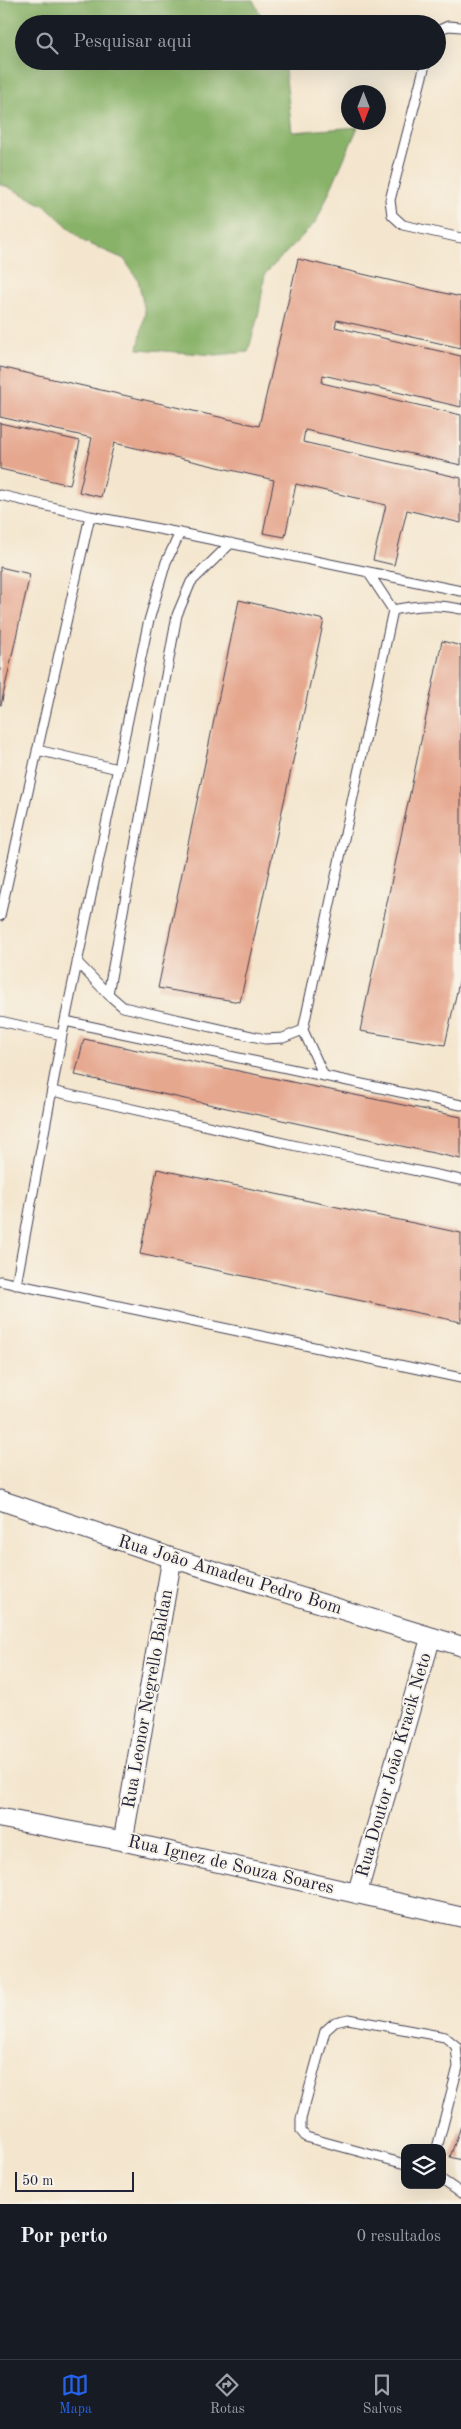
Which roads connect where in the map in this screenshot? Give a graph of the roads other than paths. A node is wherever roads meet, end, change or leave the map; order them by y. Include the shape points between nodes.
1 (446, 27) edge
2 (461, 27) edge
3 (424, 70) edge
4 (461, 238) edge
5 (0, 495) edge
6 (90, 516) junction
7 (180, 533) junction
8 (231, 544) junction
9 (368, 572) junction
10 (461, 591) edge
11 (461, 609) edge
12 (393, 610) junction
13 (37, 750) junction
14 (118, 769) junction
15 (0, 916) edge
16 (78, 962) junction
17 (108, 994) junction
18 (0, 1021) edge
19 (65, 1021) junction
20 (303, 1030) junction
21 (62, 1035) junction
22 (324, 1076) junction
23 (52, 1090) junction
24 (461, 1105) edge
25 (461, 1180) edge
26 (0, 1281) edge
27 (16, 1285) junction
28 (461, 1378) edge
29 (0, 1500) edge
30 (172, 1558) junction
31 (431, 1637) junction
32 (461, 1646) edge
33 (0, 1818) edge
34 (123, 1840) junction
35 (357, 1894) junction
36 (461, 1917) edge
37 (437, 2144) edge
38 (401, 2163) edge
39 (446, 2183) edge
40 (461, 2193) edge

1 - 2 lane
3 - 4 lane via 390,200 392,216 403,225
5 - 6 lane
6 - 7 lane
6 - 13 lane
7 - 8 lane
7 - 14 lane via 166,562 148,624
8 - 9 lane
8 - 17 lane via 191,582 177,615
9 - 10 lane
9 - 12 lane
11 - 12 lane via 419,605
12 - 20 lane
13 - 14 lane
13 - 15 lane
14 - 16 lane
16 - 17 lane
16 - 19 lane
17 - 20 lane via 123,1006 265,1040 283,1038
18 - 21 lane
19 - 21 lane
19 - 22 lane
20 - 22 lane
21 - 23 lane
22 - 24 lane
23 - 25 lane
23 - 27 lane
26 - 27 lane
27 - 28 lane
29 - 30 street, Rua João Amadeu Pedro Bom
30 - 31 street, Rua João Amadeu Pedro Bom
30 - 34 street, Rua Leonor Negrello Baldan
31 - 32 street, Rua João Amadeu Pedro Bom
31 - 35 street, Rua Doutor João Kracik Neto
33 - 34 street, Rua Ignez de Souza Soares
34 - 35 street, Rua Ignez de Souza Soares
35 - 36 street, Rua Ignez de Souza Soares
37 - 38 lane via 458,2067 456,2046 446,2037 348,2019 335,2022 325,2031 301,2119 301,2131 306,2138
39 - 40 lane

